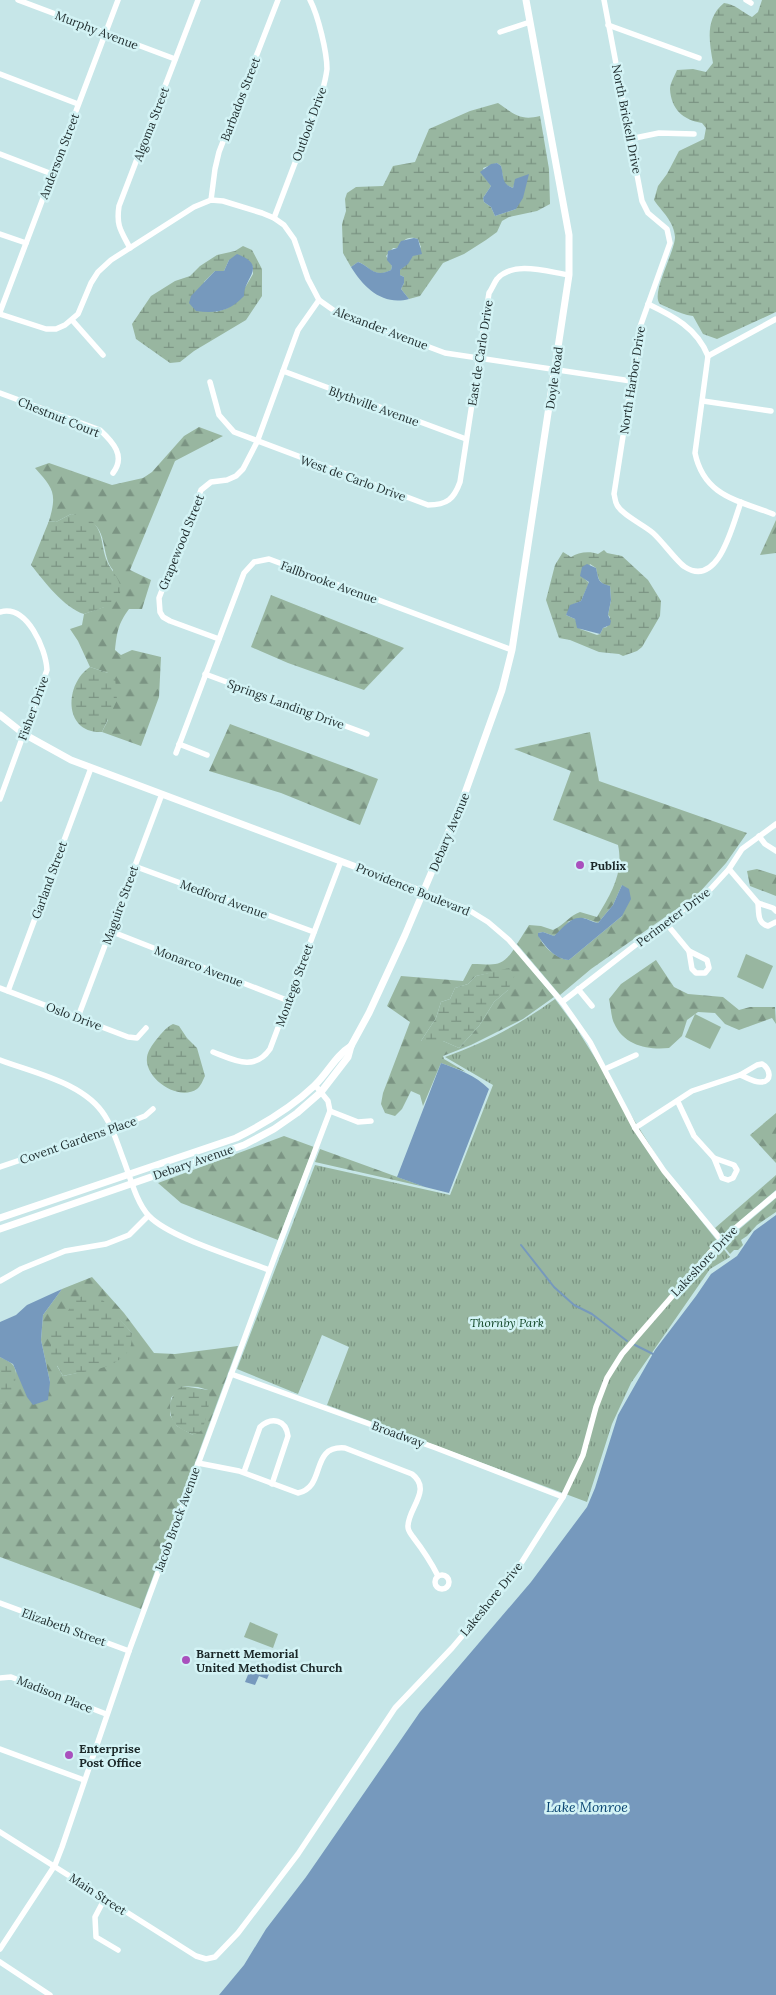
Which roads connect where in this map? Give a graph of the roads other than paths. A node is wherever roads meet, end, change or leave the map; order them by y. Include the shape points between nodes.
1 (18, 0) edge
2 (118, 0) edge
3 (198, 0) edge
4 (278, 0) edge
5 (310, 0) edge
6 (526, 0) edge
7 (604, 0) edge
8 (530, 22) junction
9 (608, 25) junction
10 (500, 32) dead end
11 (106, 33) junction
12 (699, 58) dead end
13 (175, 59) junction
14 (0, 74) edge
15 (78, 104) junction
16 (694, 134) dead end
17 (630, 139) junction
18 (0, 154) edge
19 (52, 174) junction
20 (211, 200) junction
21 (274, 218) junction
22 (667, 229) joint
23 (0, 234) edge
24 (26, 243) junction
25 (130, 248) junction
26 (569, 275) junction
27 (319, 300) junction
28 (648, 304) junction
29 (0, 313) edge
30 (776, 319) edge
31 (72, 320) junction
32 (103, 355) dead end
33 (708, 356) junction
34 (479, 359) junction
35 (555, 370) junction
36 (283, 371) junction
37 (631, 381) junction
38 (210, 382) dead end
39 (0, 393) edge
40 (703, 401) junction
41 (771, 411) dead end
42 (466, 439) junction
43 (257, 442) junction
44 (113, 473) dead end
45 (450, 500) joint
46 (741, 502) junction
47 (773, 514) dead end
48 (0, 612) edge
49 (219, 639) junction
50 (512, 650) junction
51 (205, 674) junction
52 (0, 715) edge
53 (24, 734) junction
54 (367, 734) dead end
55 (179, 744) junction
56 (176, 752) dead end
57 (480, 752) joint
58 (207, 755) dead end
59 (91, 768) junction
60 (162, 794) junction
61 (0, 799) edge
62 (776, 824) edge
63 (759, 836) junction
64 (776, 851) edge
65 (341, 861) junction
66 (134, 866) junction
67 (729, 869) junction
68 (423, 892) junction
69 (758, 903) junction
70 (776, 911) edge
71 (665, 922) junction
72 (776, 922) edge
73 (110, 931) junction
74 (314, 932) junction
75 (689, 951) dead end
76 (0, 988) edge
77 (578, 989) junction
78 (8, 991) junction
79 (289, 1000) junction
80 (562, 1002) junction
81 (592, 1006) dead end
82 (78, 1017) junction
83 (146, 1028) dead end
84 (351, 1046) junction
85 (213, 1052) dead end
86 (636, 1055) dead end
87 (0, 1060) edge
88 (605, 1069) junction
89 (740, 1075) junction
90 (315, 1085) junction
91 (321, 1092) junction
92 (678, 1102) junction
93 (153, 1109) dead end
94 (330, 1111) junction
95 (370, 1121) dead end
96 (636, 1128) junction
97 (112, 1129) junction
98 (714, 1158) junction
99 (0, 1167) edge
100 (128, 1174) junction
101 (132, 1183) junction
102 (776, 1194) edge
103 (148, 1216) junction
104 (0, 1218) edge
105 (0, 1229) edge
106 (721, 1240) junction
107 (269, 1270) junction
108 (0, 1282) edge
109 (231, 1374) junction
110 (198, 1463) junction
111 (244, 1472) junction
112 (272, 1484) junction
113 (563, 1497) junction
114 (438, 1576) dead end
115 (0, 1603) edge
116 (129, 1651) junction
117 (1, 1678) edge
118 (106, 1714) junction
119 (0, 1749) edge
120 (84, 1780) junction
121 (0, 1832) edge
122 (55, 1866) junction
123 (106, 1898) junction
124 (0, 1949) edge
125 (118, 1950) dead end
126 (196, 1956) joint
127 (0, 1962) edge
128 (50, 1995) edge

1 - 11 street, Murphy Avenue
2 - 11 street, Anderson Street
3 - 13 street, Algoma Street
4 - 20 street, Barbados Street via 219,152
5 - 21 street, Outlook Drive via 319,23 326,77
6 - 8 main road, Doyle Road
7 - 9 street, North Brickell Drive
8 - 10 street
8 - 26 main road, Doyle Road via 569,235
9 - 12 street
9 - 17 street, North Brickell Drive
11 - 13 street, Murphy Avenue
11 - 15 street, Anderson Street
13 - 25 street, Algoma Street via 119,206 120,232
14 - 15 street
15 - 19 street, Anderson Street
16 - 17 street via 659,132
17 - 22 street, North Brickell Drive via 642,201 648,213
18 - 19 street
19 - 24 street, Anderson Street
20 - 21 street, Alexander Avenue via 235,203
20 - 25 street via 189,210
21 - 27 street, Alexander Avenue via 284,225 294,240
22 - 28 street, North Harbor Drive via 670,243
23 - 24 street
24 - 29 street, Anderson Street
25 - 31 street via 98,272
26 - 34 street, East de Carlo Drive via 525,269 508,272 497,279 489,293
26 - 35 main road, Doyle Road
27 - 34 street, Alexander Avenue via 336,312 445,353
27 - 36 street, Grapewood Street via 298,330
28 - 33 street via 685,324 704,345
28 - 37 street, North Harbor Drive via 640,327
29 - 31 street via 46,329
30 - 33 street
31 - 32 street
33 - 40 street
34 - 35 street, Alexander Avenue
34 - 42 street, East de Carlo Drive
35 - 37 street, Alexander Avenue
35 - 50 main road, Doyle Road
36 - 42 street, Blythville Avenue
36 - 43 street, Grapewood Street
37 - 46 street, North Harbor Drive via 614,494 617,506 665,544 684,566 694,571 713,566 721,555
38 - 43 street, West de Carlo Drive via 221,419 234,432
39 - 44 street, Chestnut Court via 100,430 119,454 118,467
40 - 41 street
40 - 46 street via 695,453 698,466 720,494
42 - 45 street, East de Carlo Drive via 460,482
43 - 45 street, West de Carlo Drive via 428,505
43 - 49 street, Grapewood Street via 236,476 211,482 202,490 159,598 158,607 163,617
46 - 47 street
48 - 53 street, Fisher Drive via 16,611 24,616 46,658 47,670
49 - 50 street, Fallbrooke Avenue via 244,573 254,562 269,559
49 - 51 street, Fallbrooke Avenue
50 - 57 main road, Doyle Road
51 - 54 street, Springs Landing Drive
51 - 55 street, Fallbrooke Avenue
52 - 53 main road, Providence Boulevard
53 - 59 main road, Providence Boulevard
53 - 61 street, Fisher Drive
55 - 56 street, Fallbrooke Avenue
55 - 58 street
57 - 68 main road, Debary Avenue
59 - 60 main road, Providence Boulevard
59 - 78 street, Garland Street
60 - 65 main road, Providence Boulevard
60 - 66 street, Maguire Street
62 - 63 street, Perimeter Drive
63 - 64 street
63 - 67 street, Perimeter Drive via 742,849
65 - 68 main road, Providence Boulevard
65 - 74 street, Montego Street
66 - 73 street, Maguire Street
66 - 74 street, Medford Avenue
67 - 69 street
67 - 71 street, Perimeter Drive via 707,893
68 - 80 street, Providence Boulevard via 467,909 488,922 509,940
68 - 84 main road, Debary Avenue
69 - 70 street
69 - 72 street via 762,924 768,926
71 - 75 street
71 - 77 street, Perimeter Drive
73 - 79 street, Monarco Avenue
73 - 82 street, Maguire Street
74 - 79 street, Montego Street
76 - 78 street, Oslo Drive
77 - 80 street, Perimeter Drive
77 - 81 street
78 - 82 street, Oslo Drive
79 - 85 street, Montego Street via 270,1049 258,1061 237,1061
80 - 88 street, Providence Boulevard
82 - 83 street, Oslo Drive via 128,1037 137,1038
84 - 90 main road, Debary Avenue via 341,1053
84 - 91 main road, Debary Avenue via 348,1057
86 - 88 street
87 - 97 street via 74,1088 89,1097 105,1114
88 - 96 street, Providence Boulevard
89 - 89 street via 761,1082 768,1078 769,1072 765,1065 759,1064
89 - 92 street via 692,1090
90 - 91 street
90 - 100 main road, Debary Avenue via 267,1123 236,1138
91 - 94 street
91 - 101 main road, Debary Avenue via 274,1129 244,1144
92 - 96 street
92 - 98 street via 694,1136
93 - 97 street, Covent Gardens Place via 145,1116
94 - 95 street via 358,1122
94 - 107 street, Jacob Brock Avenue
96 - 106 street, Providence Boulevard via 673,1183
97 - 99 street, Covent Gardens Place
97 - 100 street
98 - 98 street via 734,1165 737,1170 734,1178 722,1178
100 - 101 street
100 - 104 main road, Debary Avenue
101 - 103 street
101 - 105 main road, Debary Avenue
102 - 106 street, Lakeshore Drive
103 - 107 street via 170,1232
103 - 108 street via 129,1235 106,1244 66,1251 21,1269
106 - 113 street, Lakeshore Drive via 622,1354 607,1378 583,1456
107 - 109 street, Jacob Brock Avenue
109 - 110 street, Jacob Brock Avenue
109 - 113 street, Broadway
110 - 111 street
110 - 116 street, Jacob Brock Avenue
111 - 112 street
111 - 112 street via 260,1427 266,1421 279,1420 288,1429 288,1436
112 - 114 street via 295,1493 307,1490 313,1484 323,1456 339,1448 412,1474 417,1478 420,1491 408,1530
113 - 126 street, Lakeshore Drive via 513,1576 452,1648 395,1708 303,1847 238,1933 215,1957
115 - 116 street, Elizabeth Street
116 - 118 street, Jacob Brock Avenue
117 - 118 street, Madison Place via 11,1677
118 - 120 street, Jacob Brock Avenue
119 - 120 street
120 - 122 street, Jacob Brock Avenue
121 - 122 street, Main Street
122 - 123 street, Main Street
122 - 124 street, Jacob Brock Avenue
123 - 125 street via 95,1918 96,1937
123 - 126 street, Main Street
127 - 128 street

